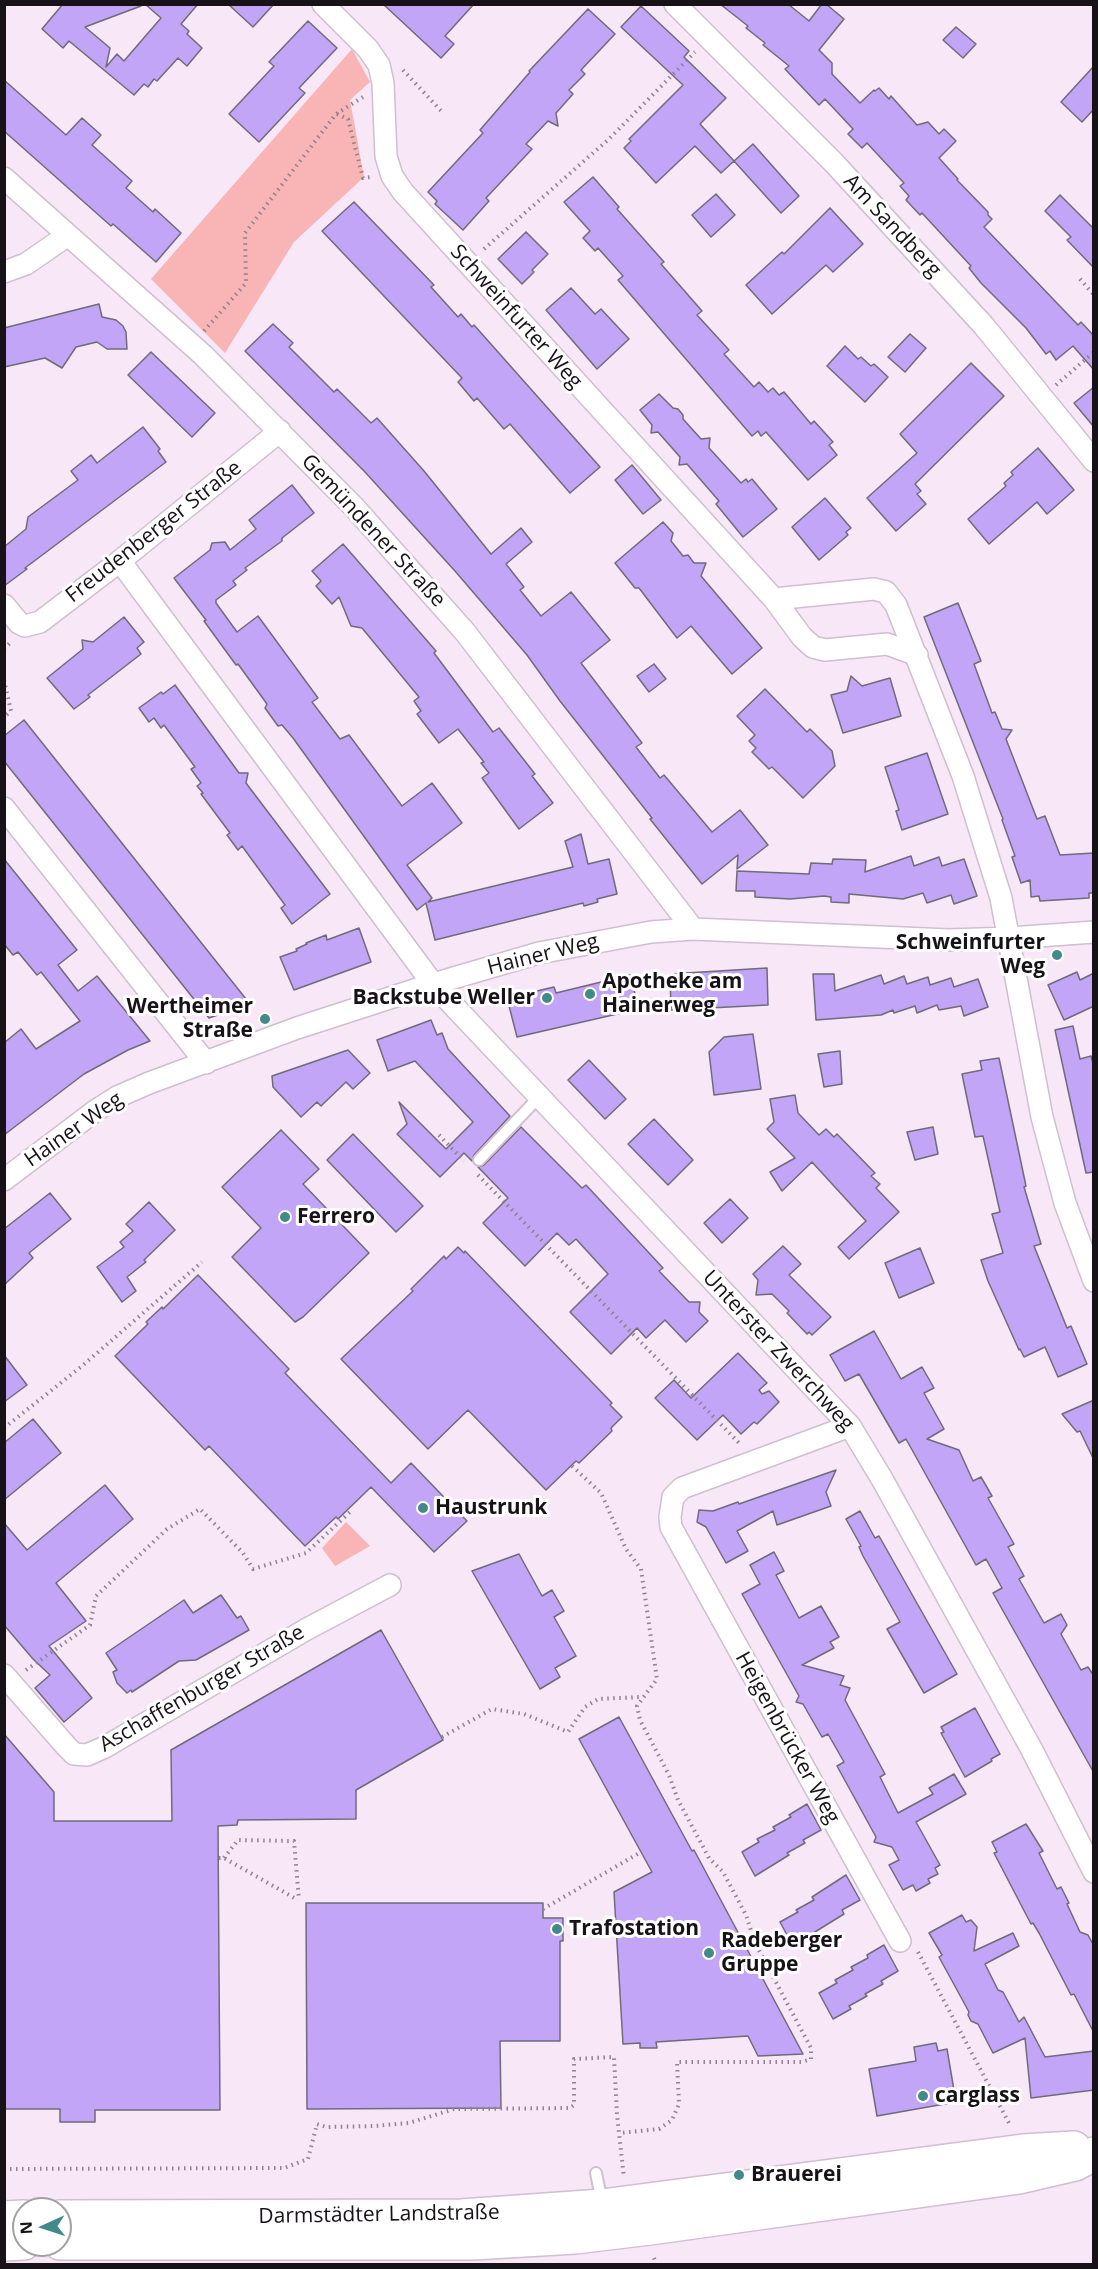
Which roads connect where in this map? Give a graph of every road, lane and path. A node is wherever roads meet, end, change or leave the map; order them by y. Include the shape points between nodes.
1 (323, 4) edge
2 (675, 4) edge
3 (710, 37) junction
4 (381, 74) junction
5 (443, 113) dead end
6 (336, 114) junction
7 (392, 176) junction
8 (4, 178) edge
9 (68, 235) junction
10 (467, 264) junction
11 (4, 272) edge
12 (1080, 279) dead end
13 (1094, 295) edge
14 (192, 345) junction
15 (1094, 352) edge
16 (1041, 398) junction
17 (280, 431) junction
18 (1094, 461) edge
19 (120, 561) junction
20 (774, 599) junction
21 (4, 605) edge
22 (917, 655) junction
23 (4, 680) edge
24 (4, 717) edge
25 (4, 808) edge
26 (693, 928) junction
27 (1094, 932) edge
28 (1010, 938) junction
29 (433, 984) junction
30 (206, 1062) junction
31 (539, 1097) junction
32 (439, 1135) dead end
33 (479, 1160) dead end
34 (4, 1180) edge
35 (202, 1262) dead end
36 (1094, 1281) edge
37 (850, 1426) junction
38 (4, 1428) edge
39 (756, 1460) junction
40 (572, 1466) dead end
41 (347, 1510) dead end
42 (390, 1585) dead end
43 (7, 1678) edge
44 (642, 1697) junction
45 (441, 1737) dead end
46 (641, 1852) dead end
47 (221, 1858) joint
48 (1094, 1872) edge
49 (543, 1909) dead end
50 (900, 1941) joint
51 (620, 2133) junction
52 (1016, 2136) dead end
53 (1094, 2148) edge
54 (1094, 2154) edge
55 (4, 2169) edge
56 (596, 2173) dead end
57 (696, 2193) junction
58 (603, 2214) junction
59 (72, 2218) edge
60 (675, 2225) junction
61 (302, 2234) junction
62 (72, 2243) edge
63 (654, 2258) dead end
64 (656, 2265) edge

1 - 4 street via 368,49
2 - 3 street, Am Sandberg
3 - 10 path via 609,139
3 - 16 street, Am Sandberg via 834,163 984,326
4 - 5 path via 398,64
4 - 6 path
4 - 7 street, Schweinfurter Weg via 386,156
6 - 7 path via 348,119 363,177
6 - 14 path via 245,233 246,283
7 - 10 street, Schweinfurter Weg
8 - 9 street, Gemündener Straße
9 - 11 street via 26,264
9 - 14 street, Gemündener Straße
10 - 20 street, Schweinfurter Weg
12 - 13 path
14 - 17 street, Gemündener Straße
15 - 16 path
16 - 18 street, Am Sandberg
17 - 19 street, Freudenberger Straße
17 - 26 street, Gemündener Straße via 465,632
19 - 21 street, Freudenberger Straße via 40,622 25,626
19 - 29 street
20 - 22 street, Schweinfurter Weg via 813,647 825,650 887,644
20 - 22 street via 874,589 886,592 896,605
22 - 28 street via 963,776
23 - 24 path via 10,711
25 - 30 street
26 - 28 street, Hainer Weg via 939,939
26 - 29 street, Hainer Weg via 593,941
27 - 28 street, Hainer Weg
28 - 36 street via 1042,1117 1065,1203
29 - 30 street, Hainer Weg
29 - 31 street, Unterster Zwerchweg
30 - 34 street, Hainer Weg via 117,1097
31 - 33 lane
31 - 37 street, Unterster Zwerchweg
32 - 39 path
35 - 38 path
37 - 39 street, Heigenbrücker Weg
37 - 48 street, Unterster Zwerchweg via 1026,1739
39 - 50 street, Heigenbrücker Weg via 682,1488 671,1504 671,1527
40 - 44 path via 601,1493 626,1549 641,1569 657,1679
41 - 43 path via 350,1512 306,1552 253,1569 243,1553 200,1509 167,1529 96,1596 90,1625
42 - 43 street, Aschaffenburger Straße via 87,1755 74,1754
44 - 45 path via 598,1699 585,1707 568,1732 524,1714 492,1710
44 - 51 path via 637,1706 640,1720 709,1858 723,1872 746,1915 755,1943 811,2048 811,2059 677,2062 679,2104 672,2120 659,2129
46 - 49 path
47 - 47 path via 278,1889 299,1900 294,1841 238,1840
50 - 52 path via 915,1947
51 - 55 path via 614,2057 574,2059 574,2104 570,2108 454,2109 409,2123 327,2127 317,2124 308,2159 284,2168
51 - 58 path via 625,2188
53 - 57 main road, Darmstädter Landstraße via 1023,2151
54 - 60 main road, Darmstädter Landstraße via 1075,2164 1019,2177
56 - 58 lane
57 - 58 main road, Darmstädter Landstraße
57 - 60 lane
58 - 60 main road, Darmstädter Landstraße
58 - 61 main road, Darmstädter Landstraße via 473,2243
59 - 61 main road, Darmstädter Landstraße
61 - 62 main road, Darmstädter Landstraße
63 - 64 path

